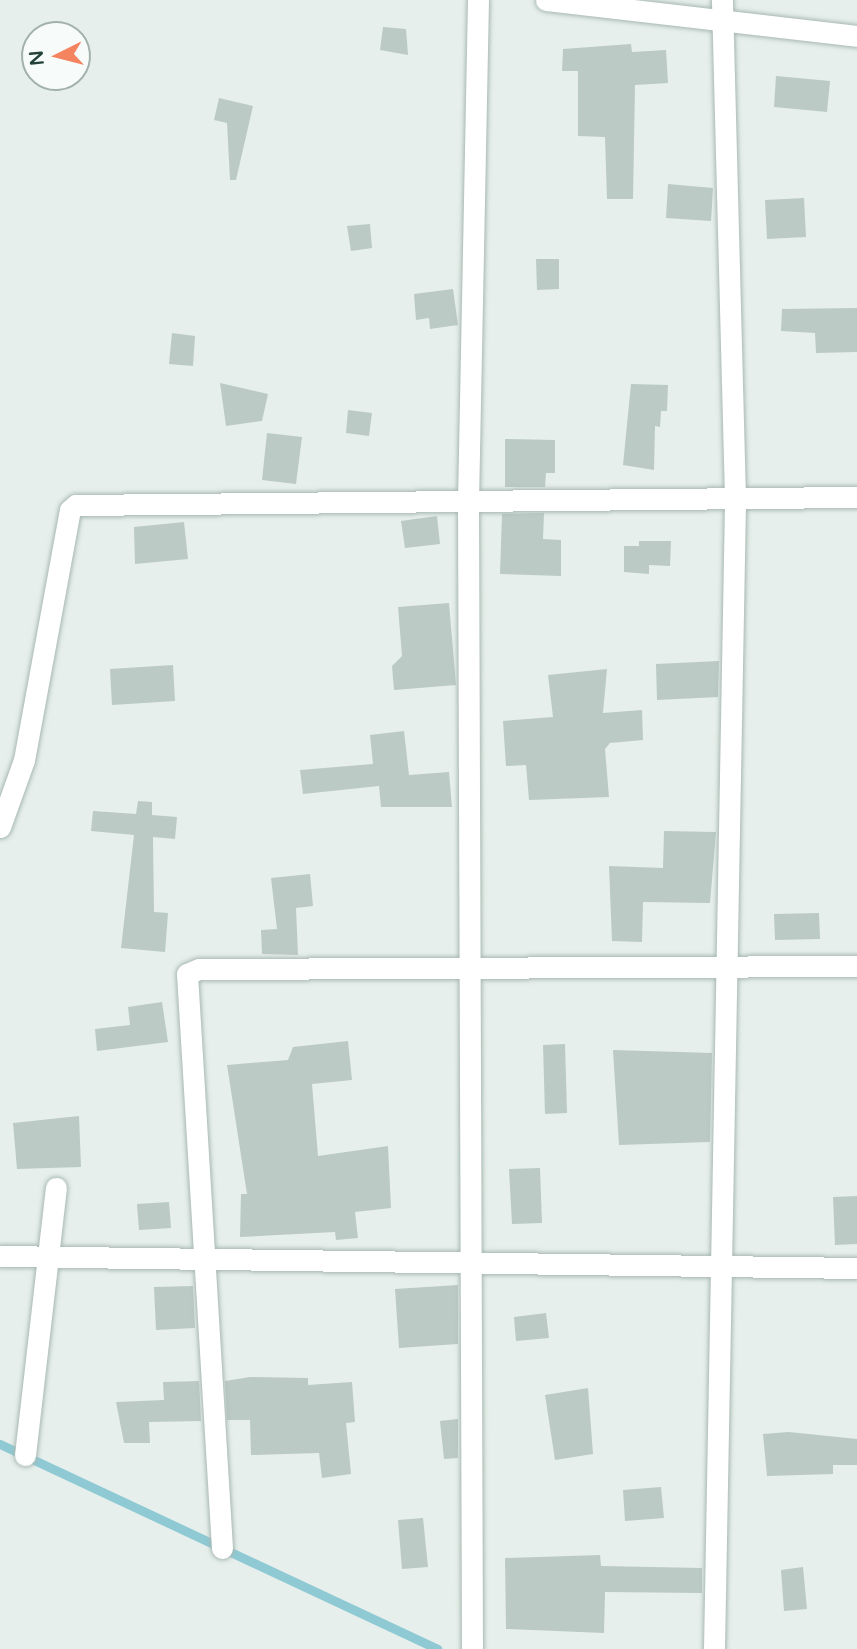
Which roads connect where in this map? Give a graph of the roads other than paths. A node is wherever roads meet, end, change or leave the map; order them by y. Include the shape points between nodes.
1 (478, 0) edge
2 (546, 0) edge
3 (722, 11) edge
4 (857, 36) edge
5 (857, 497) edge
6 (735, 499) junction
7 (468, 502) junction
8 (0, 827) edge
9 (857, 966) edge
10 (728, 967) junction
11 (474, 970) junction
12 (56, 1188) dead end
13 (0, 1256) edge
14 (52, 1256) junction
15 (209, 1259) junction
16 (475, 1263) junction
17 (723, 1267) junction
18 (857, 1268) edge
19 (25, 1455) dead end
20 (222, 1548) dead end
21 (472, 1649) edge
22 (714, 1649) edge

1 - 7 street
2 - 3 street
3 - 4 street
3 - 6 street
5 - 6 street
6 - 7 street
6 - 10 street
7 - 8 street via 73,507 24,760
7 - 11 street
9 - 10 street
10 - 11 street
10 - 17 street
11 - 15 street via 199,969 187,974
11 - 16 street
12 - 14 street
13 - 14 street
14 - 15 street
14 - 19 street
15 - 16 street
15 - 20 street
16 - 17 street
16 - 21 street
17 - 18 street
17 - 22 street

